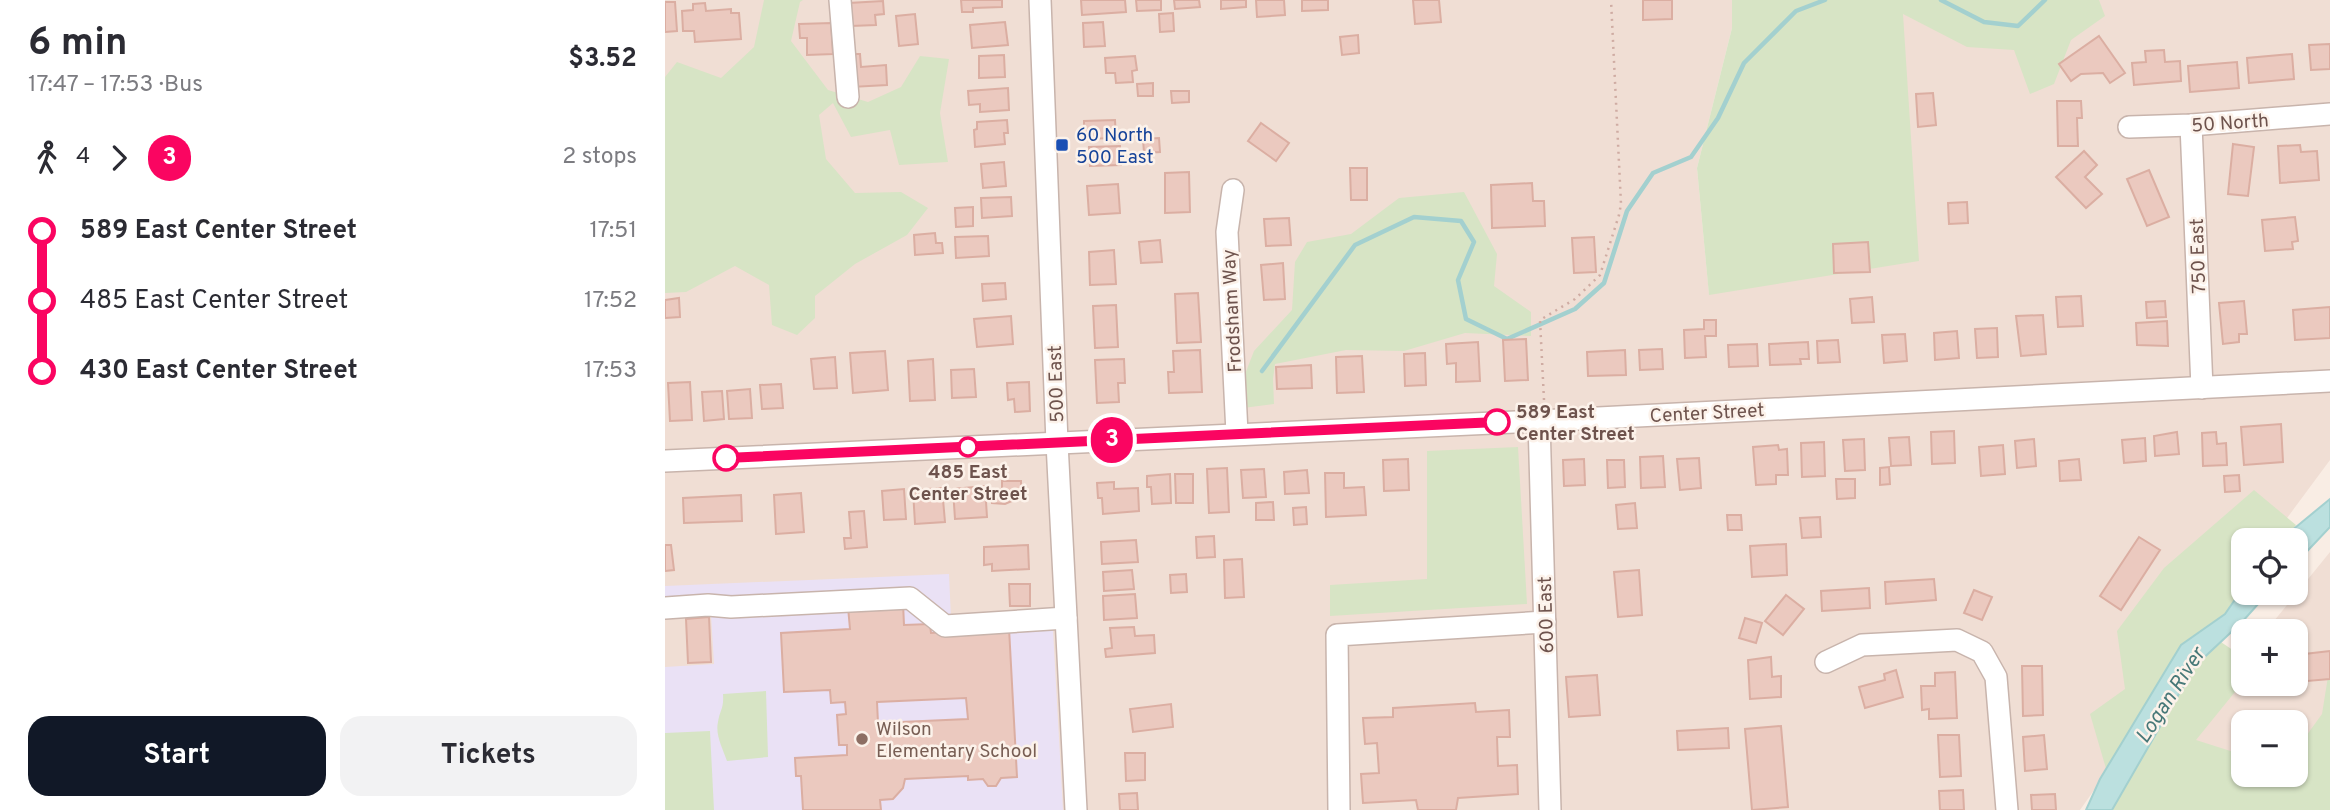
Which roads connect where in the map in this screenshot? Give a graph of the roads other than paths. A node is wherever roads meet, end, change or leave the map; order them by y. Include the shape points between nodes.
1 (840, 0) edge
2 (1039, 0) edge
3 (848, 97) dead end
4 (2330, 114) edge
5 (2192, 125) junction
6 (2129, 127) dead end
7 (1233, 190) dead end
8 (2330, 381) edge
9 (2202, 387) junction
10 (1539, 421) junction
11 (1237, 433) junction
12 (1058, 443) junction
13 (665, 461) edge
14 (665, 608) edge
15 (1066, 618) junction
16 (1545, 622) junction
17 (1826, 662) dead end
18 (1076, 810) edge
19 (1339, 810) edge
20 (1550, 810) edge
21 (2007, 810) edge

1 - 3 street
2 - 12 street, 500 East
4 - 5 street, 50 North
5 - 6 street, 50 North
5 - 9 street, 750 East
7 - 11 street, Frodsham Way via 1227,232
8 - 9 street, Center Street
9 - 10 street, Center Street
10 - 11 street, Center Street
10 - 16 street, 600 East
11 - 12 street, Center Street
12 - 13 street, Center Street
12 - 15 street, 500 East
14 - 15 street via 910,598 945,626
15 - 18 street, 500 East
16 - 19 street via 1337,635
16 - 20 street, 600 East
17 - 21 street via 1862,645 1957,640 1982,652 1996,677

